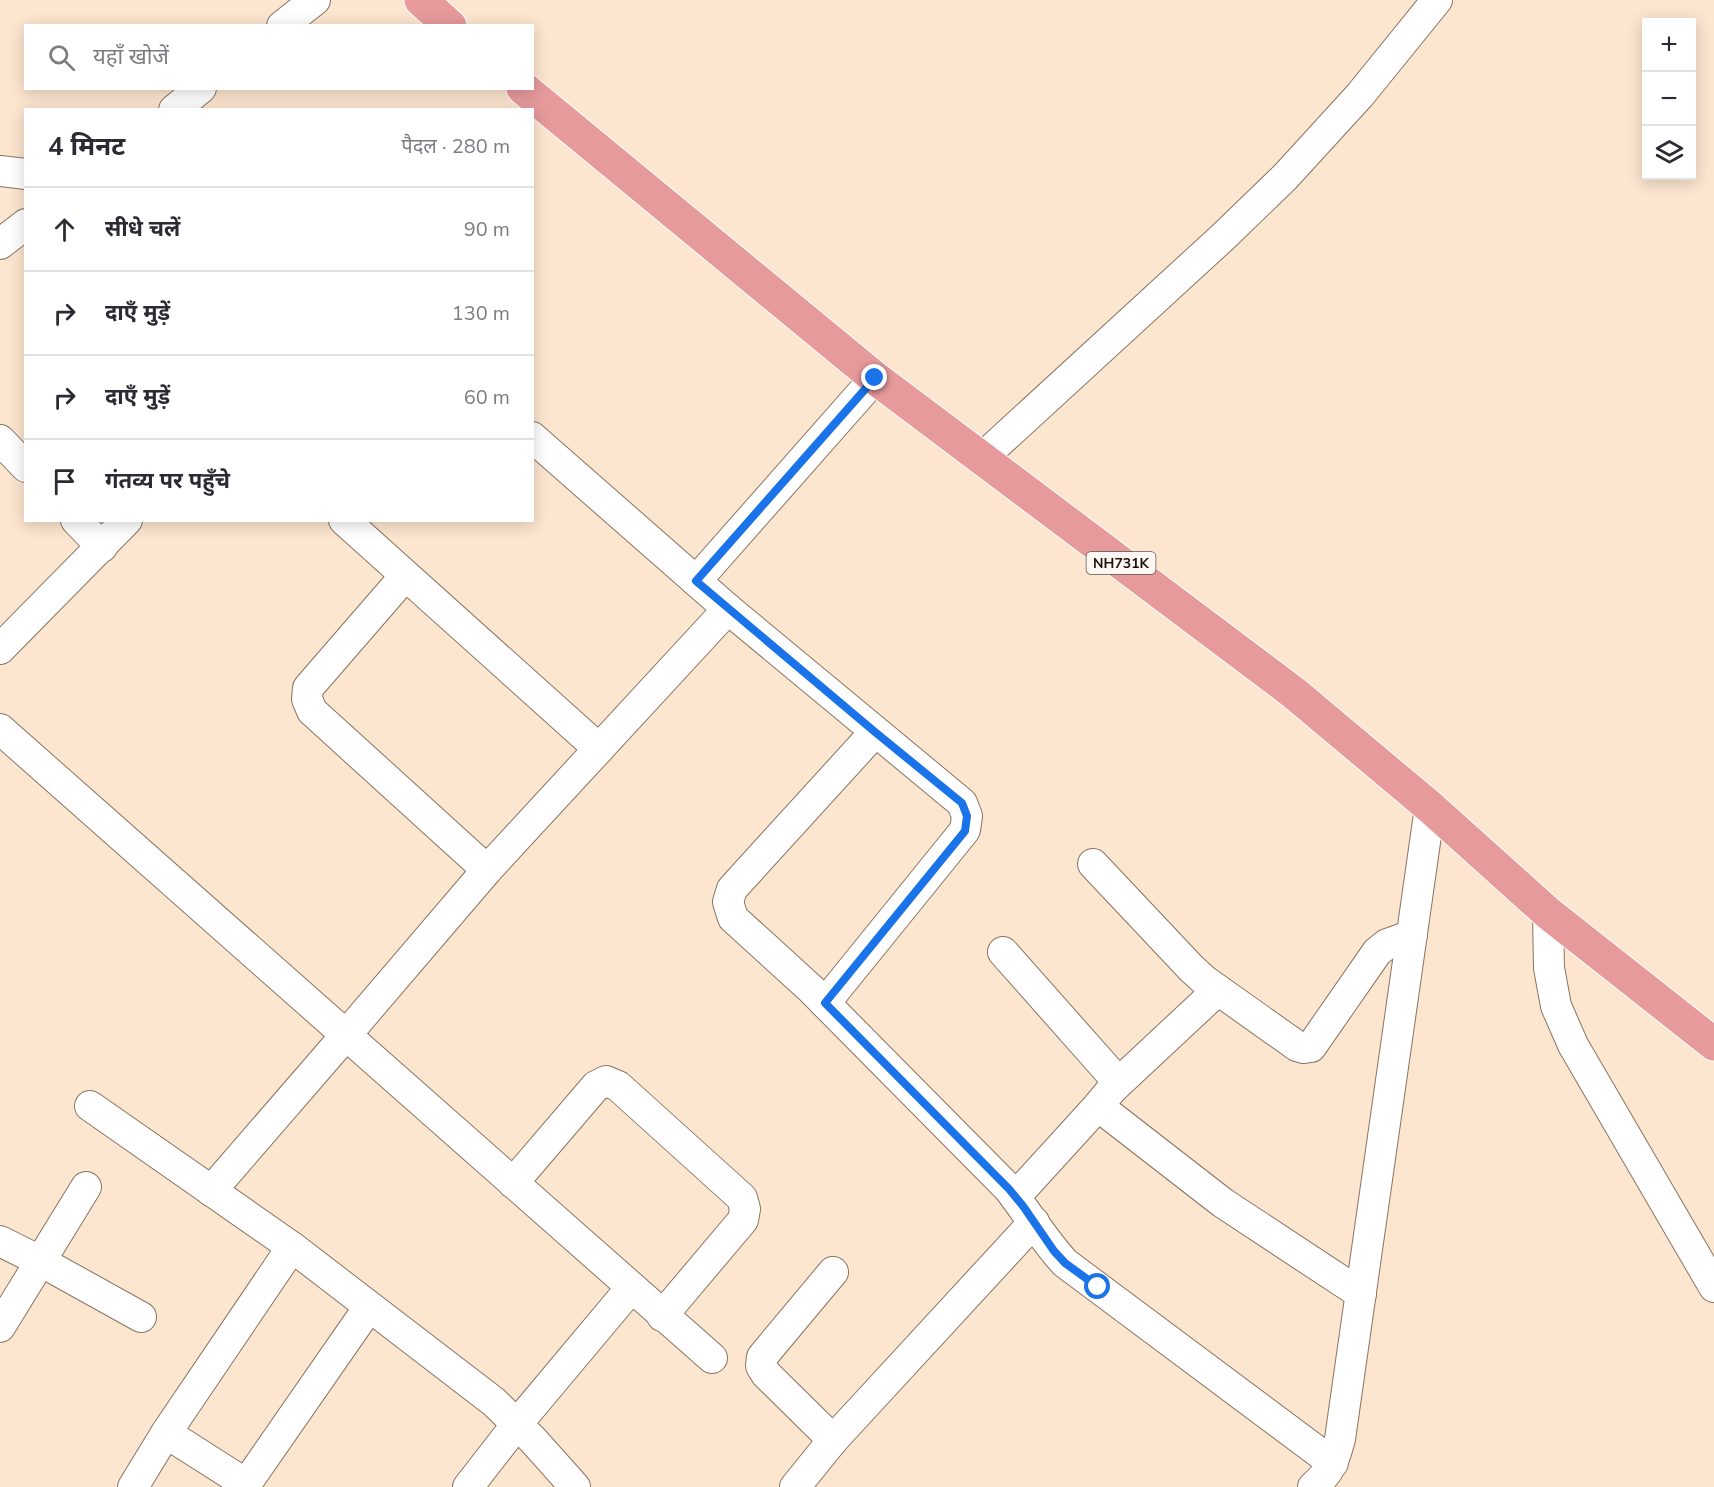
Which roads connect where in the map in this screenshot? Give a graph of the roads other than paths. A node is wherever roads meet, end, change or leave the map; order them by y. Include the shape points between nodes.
1 (315, 0) edge
2 (421, 0) edge
3 (1437, 0) edge
4 (285, 24) edge
5 (448, 24) edge
6 (199, 90) edge
7 (523, 97) edge
8 (176, 108) edge
9 (0, 171) edge
10 (24, 174) edge
11 (24, 226) edge
12 (0, 244) edge
13 (875, 378) junction
14 (534, 438) edge
15 (0, 440) edge
16 (982, 458) junction
17 (24, 465) edge
18 (78, 522) edge
19 (125, 522) edge
20 (346, 522) edge
21 (102, 547) junction
22 (405, 576) junction
23 (696, 581) junction
24 (728, 609) junction
25 (0, 649) edge
26 (0, 729) edge
27 (875, 732) junction
28 (599, 749) junction
29 (1430, 807) junction
30 (1093, 864) dead end
31 (487, 870) junction
32 (1548, 913) junction
33 (1412, 935) junction
34 (1003, 952) dead end
35 (1218, 990) junction
36 (825, 1003) junction
37 (346, 1035) junction
38 (1714, 1044) edge
39 (1105, 1097) junction
40 (90, 1106) dead end
41 (513, 1183) junction
42 (86, 1187) dead end
43 (211, 1191) junction
44 (1015, 1197) junction
45 (1034, 1222) junction
46 (0, 1240) edge
47 (292, 1247) junction
48 (40, 1260) junction
49 (833, 1272) dead end
50 (1714, 1287) edge
51 (631, 1288) junction
52 (1361, 1294) junction
53 (369, 1307) junction
54 (662, 1316) junction
55 (141, 1317) dead end
56 (0, 1327) edge
57 (712, 1358) dead end
58 (517, 1424) junction
59 (166, 1433) junction
60 (833, 1440) junction
61 (1333, 1463) junction
62 (245, 1485) edge
63 (133, 1487) edge
64 (468, 1487) edge
65 (575, 1487) edge
66 (795, 1487) edge
67 (1313, 1487) edge

1 - 4 street
2 - 5 highway
3 - 16 street via 1360,95 1285,177
6 - 8 street
7 - 13 highway, NH731K
9 - 10 street
11 - 12 street
13 - 16 highway, NH731K
13 - 23 street
14 - 23 street
15 - 17 street
16 - 29 highway, NH731K via 1294,693
18 - 21 street
19 - 21 street
20 - 22 street
21 - 25 street
22 - 28 street
22 - 31 street via 308,688 307,699 312,711
23 - 24 street
24 - 27 street
24 - 28 street
26 - 37 street
27 - 36 street via 962,803 967,816 965,831
27 - 36 street via 732,889 728,902 733,918
28 - 31 street
29 - 32 highway, NH731K
29 - 33 street
30 - 35 street via 1191,968
31 - 37 street
32 - 38 highway, NH731K
32 - 50 street via 1549,968 1556,1006 1573,1045
33 - 35 street via 1377,952 1311,1047 1296,1046
33 - 52 street
34 - 39 street via 1112,1075 1114,1082
35 - 39 street
36 - 44 street
37 - 41 street
37 - 43 street
39 - 44 street
39 - 52 street via 1223,1203
40 - 43 street
41 - 51 street
41 - 54 street via 596,1086 606,1081 618,1086 742,1198 746,1209 743,1220
42 - 48 street
43 - 47 street
44 - 45 street
45 - 60 street
45 - 61 street via 1065,1263
46 - 48 street
47 - 53 street
47 - 59 street
48 - 55 street
48 - 56 street
49 - 60 street via 762,1357 761,1366
51 - 54 street
51 - 58 street
52 - 61 street
53 - 58 street
53 - 62 street
54 - 57 street
58 - 64 street
58 - 65 street
59 - 62 street
59 - 63 street
60 - 66 street
61 - 67 street

